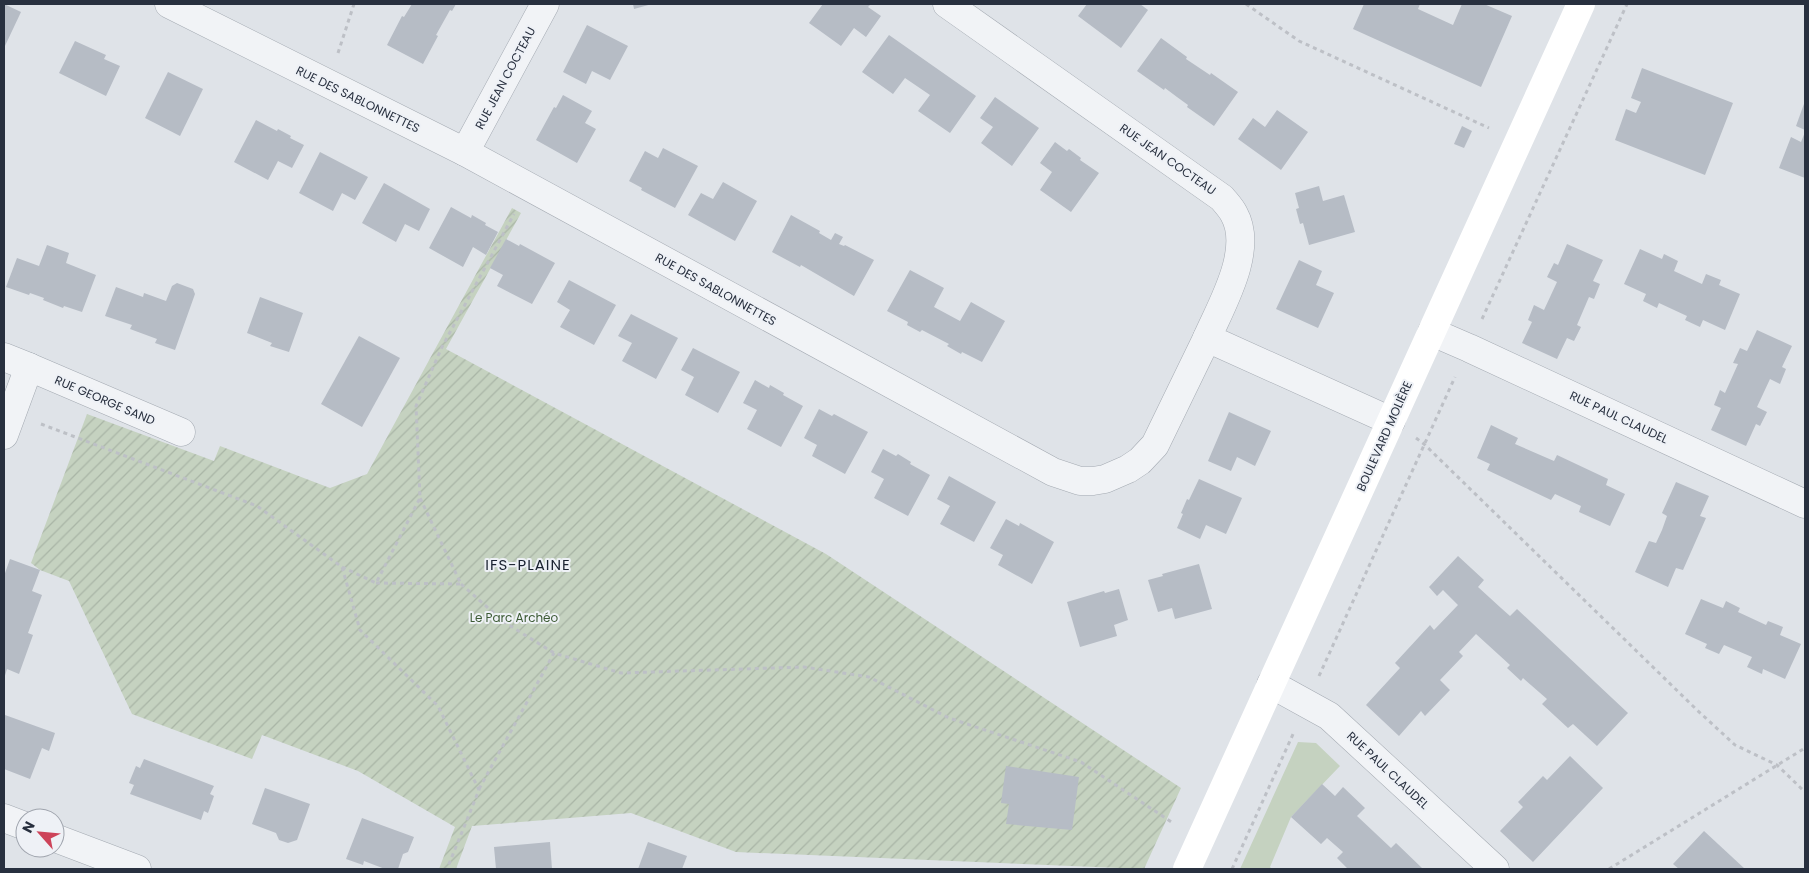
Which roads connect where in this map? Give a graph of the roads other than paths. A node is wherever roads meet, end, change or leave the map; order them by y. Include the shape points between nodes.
1 (169, 4) edge
2 (545, 4) edge
3 (947, 4) edge
4 (1581, 4) edge
5 (465, 152) junction
6 (1432, 332) junction
7 (1207, 338) junction
8 (4, 357) edge
9 (29, 367) junction
10 (1391, 421) junction
11 (8, 424) edge
12 (181, 432) dead end
13 (1805, 504) edge
14 (1271, 684) junction
15 (65, 842) edge
16 (137, 869) edge
17 (1187, 869) edge
18 (1496, 869) edge

1 - 5 street, RUE DES SABLONNETTES
2 - 5 street, RUE JEAN COCTEAU
3 - 7 street, RUE JEAN COCTEAU via 1222,198 1234,214 1241,238 1237,266
4 - 6 street, BOULEVARD MOLIÈRE
5 - 7 street, RUE DES SABLONNETTES via 1053,472 1080,481 1105,479 1128,469 1155,445
6 - 10 street, BOULEVARD MOLIÈRE
6 - 13 street, RUE PAUL CLAUDEL
7 - 10 street
8 - 9 street, RUE GEORGE SAND
9 - 11 street
9 - 12 street, RUE GEORGE SAND
10 - 14 street, BOULEVARD MOLIÈRE
14 - 17 street, BOULEVARD MOLIÈRE
14 - 18 street, RUE PAUL CLAUDEL via 1329,716
15 - 16 street

